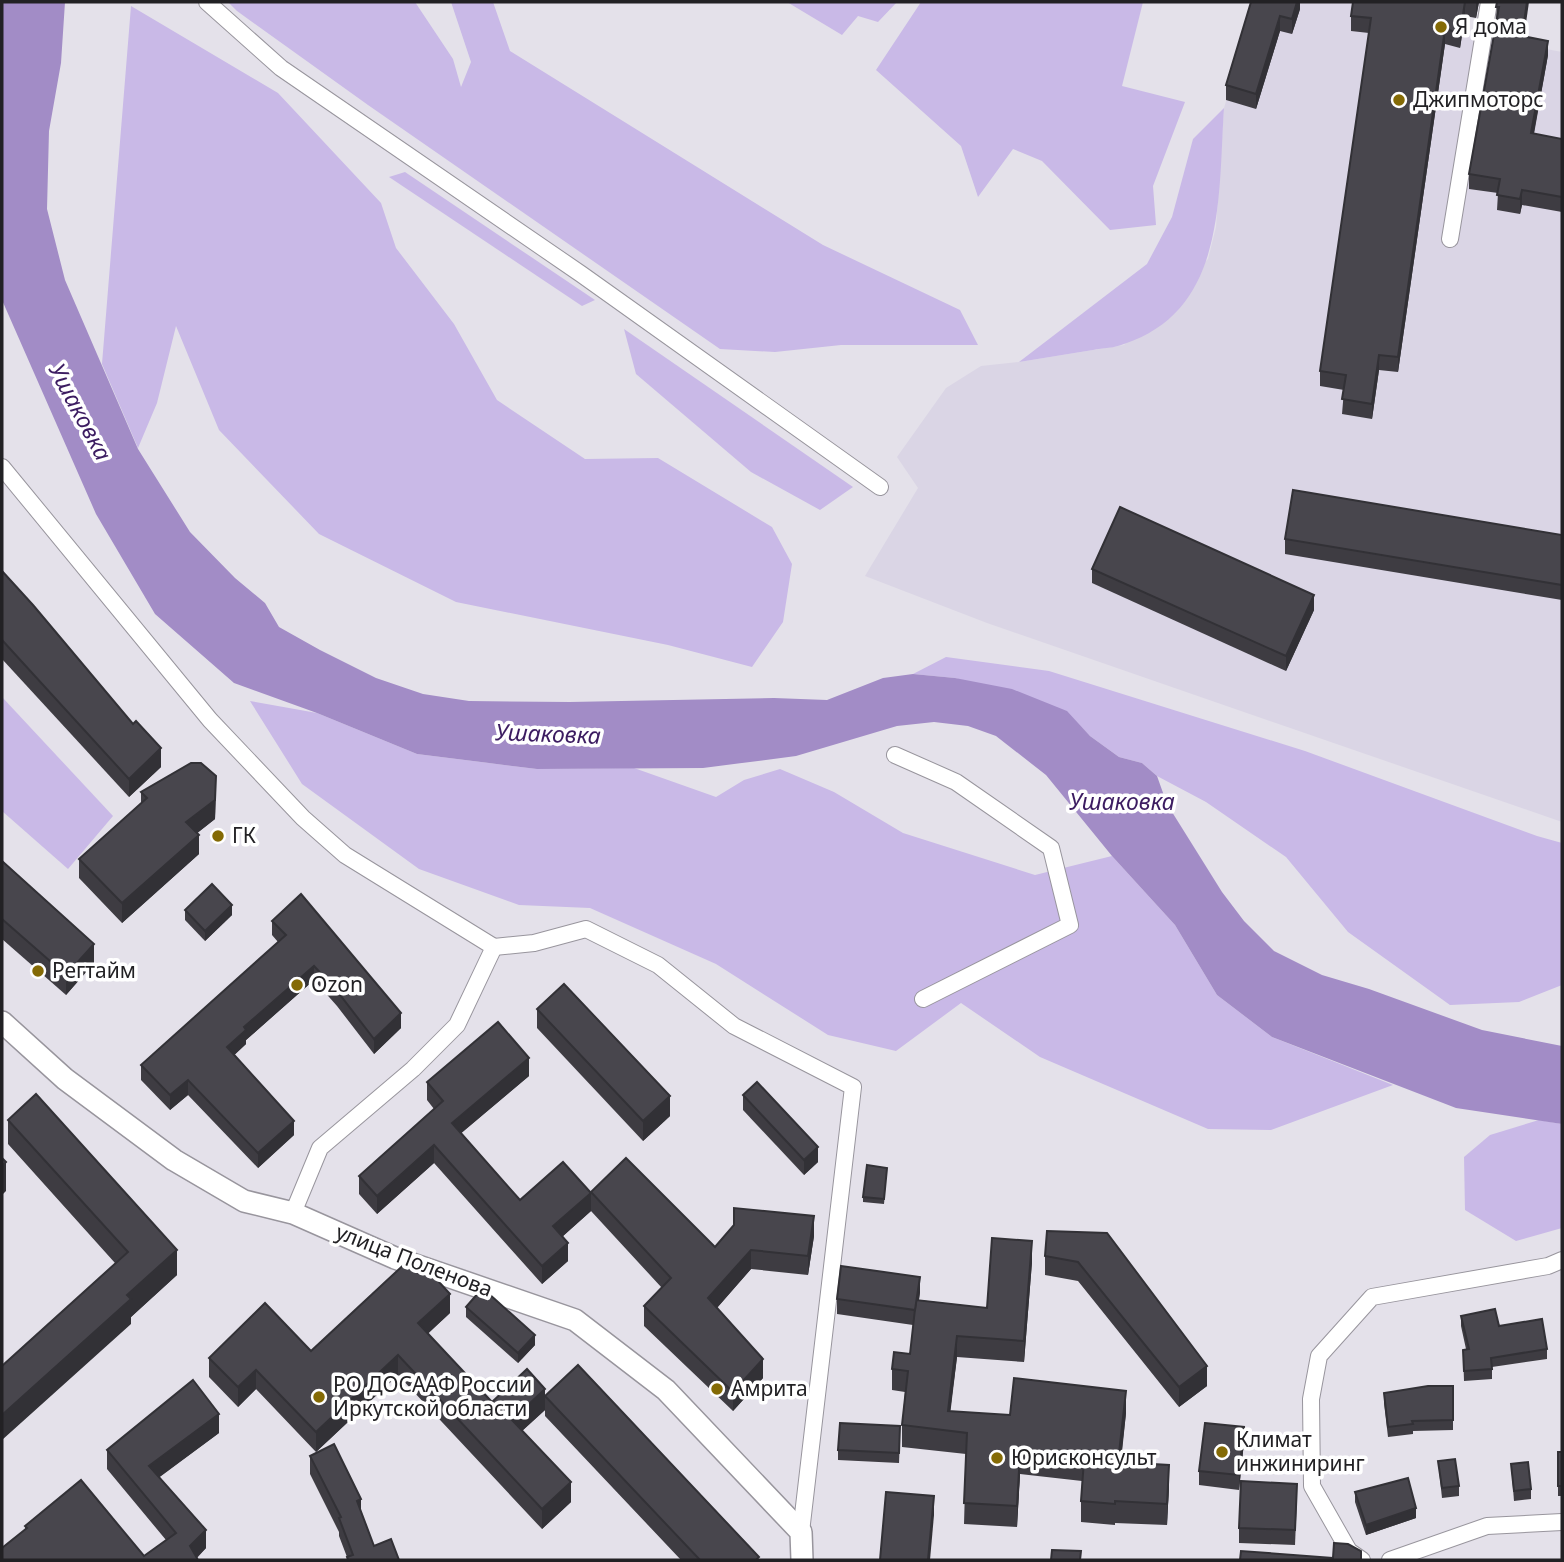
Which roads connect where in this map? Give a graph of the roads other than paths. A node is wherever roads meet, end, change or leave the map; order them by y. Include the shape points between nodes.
1 (207, 2) edge
2 (1489, 2) edge
3 (1450, 239) dead end
4 (2, 467) edge
5 (880, 487) dead end
6 (895, 755) dead end
7 (494, 947) junction
8 (923, 999) dead end
9 (2, 1022) edge
10 (293, 1213) junction
11 (1562, 1261) edge
12 (1562, 1522) edge
13 (801, 1532) junction
14 (802, 1560) edge
15 (1362, 1560) edge
16 (1390, 1560) edge

1 - 5 street via 281,68
2 - 3 street
4 - 7 street via 210,720 303,818 345,855
6 - 8 street via 956,782 1051,848 1070,925
7 - 10 street via 457,1025 320,1148
7 - 13 street via 534,943 586,929 657,965 734,1026 853,1087
9 - 10 street, улица Поленова via 65,1079 174,1160 244,1200
10 - 13 street, улица Поленова via 395,1258 575,1320 666,1390
11 - 15 street via 1372,1297 1319,1356 1311,1399 1312,1486 1349,1551
12 - 16 street via 1487,1526
13 - 14 street

